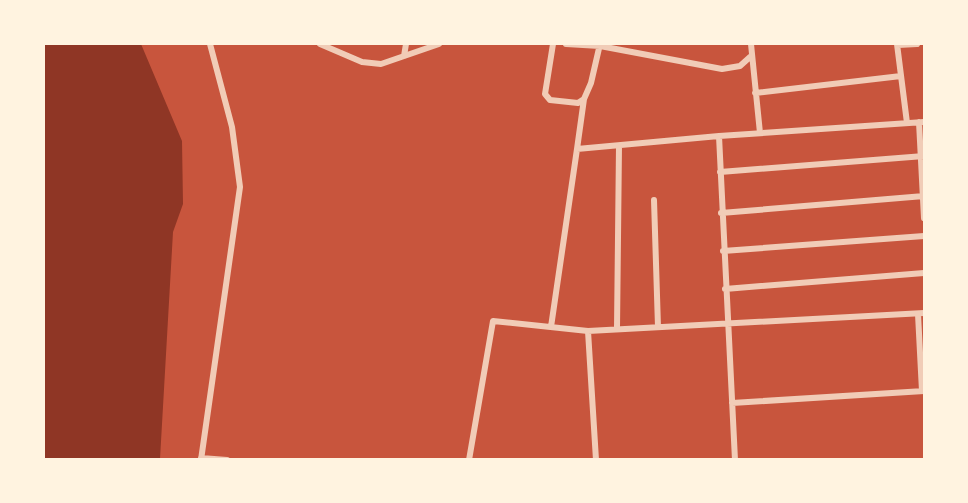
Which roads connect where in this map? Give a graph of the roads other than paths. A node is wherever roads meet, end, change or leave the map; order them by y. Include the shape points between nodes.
1 (210, 44) edge
2 (320, 44) edge
3 (406, 44) edge
4 (440, 44) edge
5 (553, 44) edge
6 (566, 44) edge
7 (751, 44) edge
8 (898, 44) edge
9 (917, 44) edge
10 (600, 45) edge
11 (404, 56) junction
12 (751, 60) junction
13 (901, 76) junction
14 (755, 93) junction
15 (584, 99) junction
16 (922, 122) edge
17 (907, 123) junction
18 (760, 133) junction
19 (719, 136) junction
20 (619, 146) junction
21 (577, 149) junction
22 (923, 157) edge
23 (720, 172) junction
24 (924, 196) edge
25 (654, 200) dead end
26 (721, 213) junction
27 (924, 218) edge
28 (924, 236) edge
29 (723, 251) junction
30 (924, 273) edge
31 (725, 289) junction
32 (921, 314) edge
33 (728, 322) junction
34 (552, 327) junction
35 (658, 327) junction
36 (617, 329) junction
37 (588, 331) junction
38 (923, 391) edge
39 (732, 403) junction
40 (201, 459) edge
41 (226, 459) edge
42 (469, 459) edge
43 (596, 459) edge
44 (735, 459) edge

1 - 40 street via 232,127 240,187
2 - 11 street via 372,64
3 - 11 street
4 - 11 street
5 - 15 street via 547,98 568,104
6 - 10 street
7 - 12 street
8 - 9 street
8 - 13 street
10 - 12 street via 722,69
10 - 15 street
12 - 14 street
13 - 14 street
13 - 17 street
14 - 18 street
15 - 21 street
16 - 17 street
16 - 22 street
17 - 18 street
18 - 19 street
19 - 20 street
19 - 23 street
20 - 21 street
20 - 36 street
21 - 34 street
22 - 23 street
22 - 24 street
23 - 26 street
24 - 26 street
24 - 27 street
25 - 35 street
26 - 29 street
28 - 29 street
29 - 31 street
30 - 31 street
31 - 33 street
32 - 33 street
32 - 38 street
33 - 35 street
33 - 39 street
34 - 37 street
34 - 42 street via 493,321
35 - 36 street
36 - 37 street
37 - 43 street
38 - 39 street
39 - 44 street
40 - 41 street

